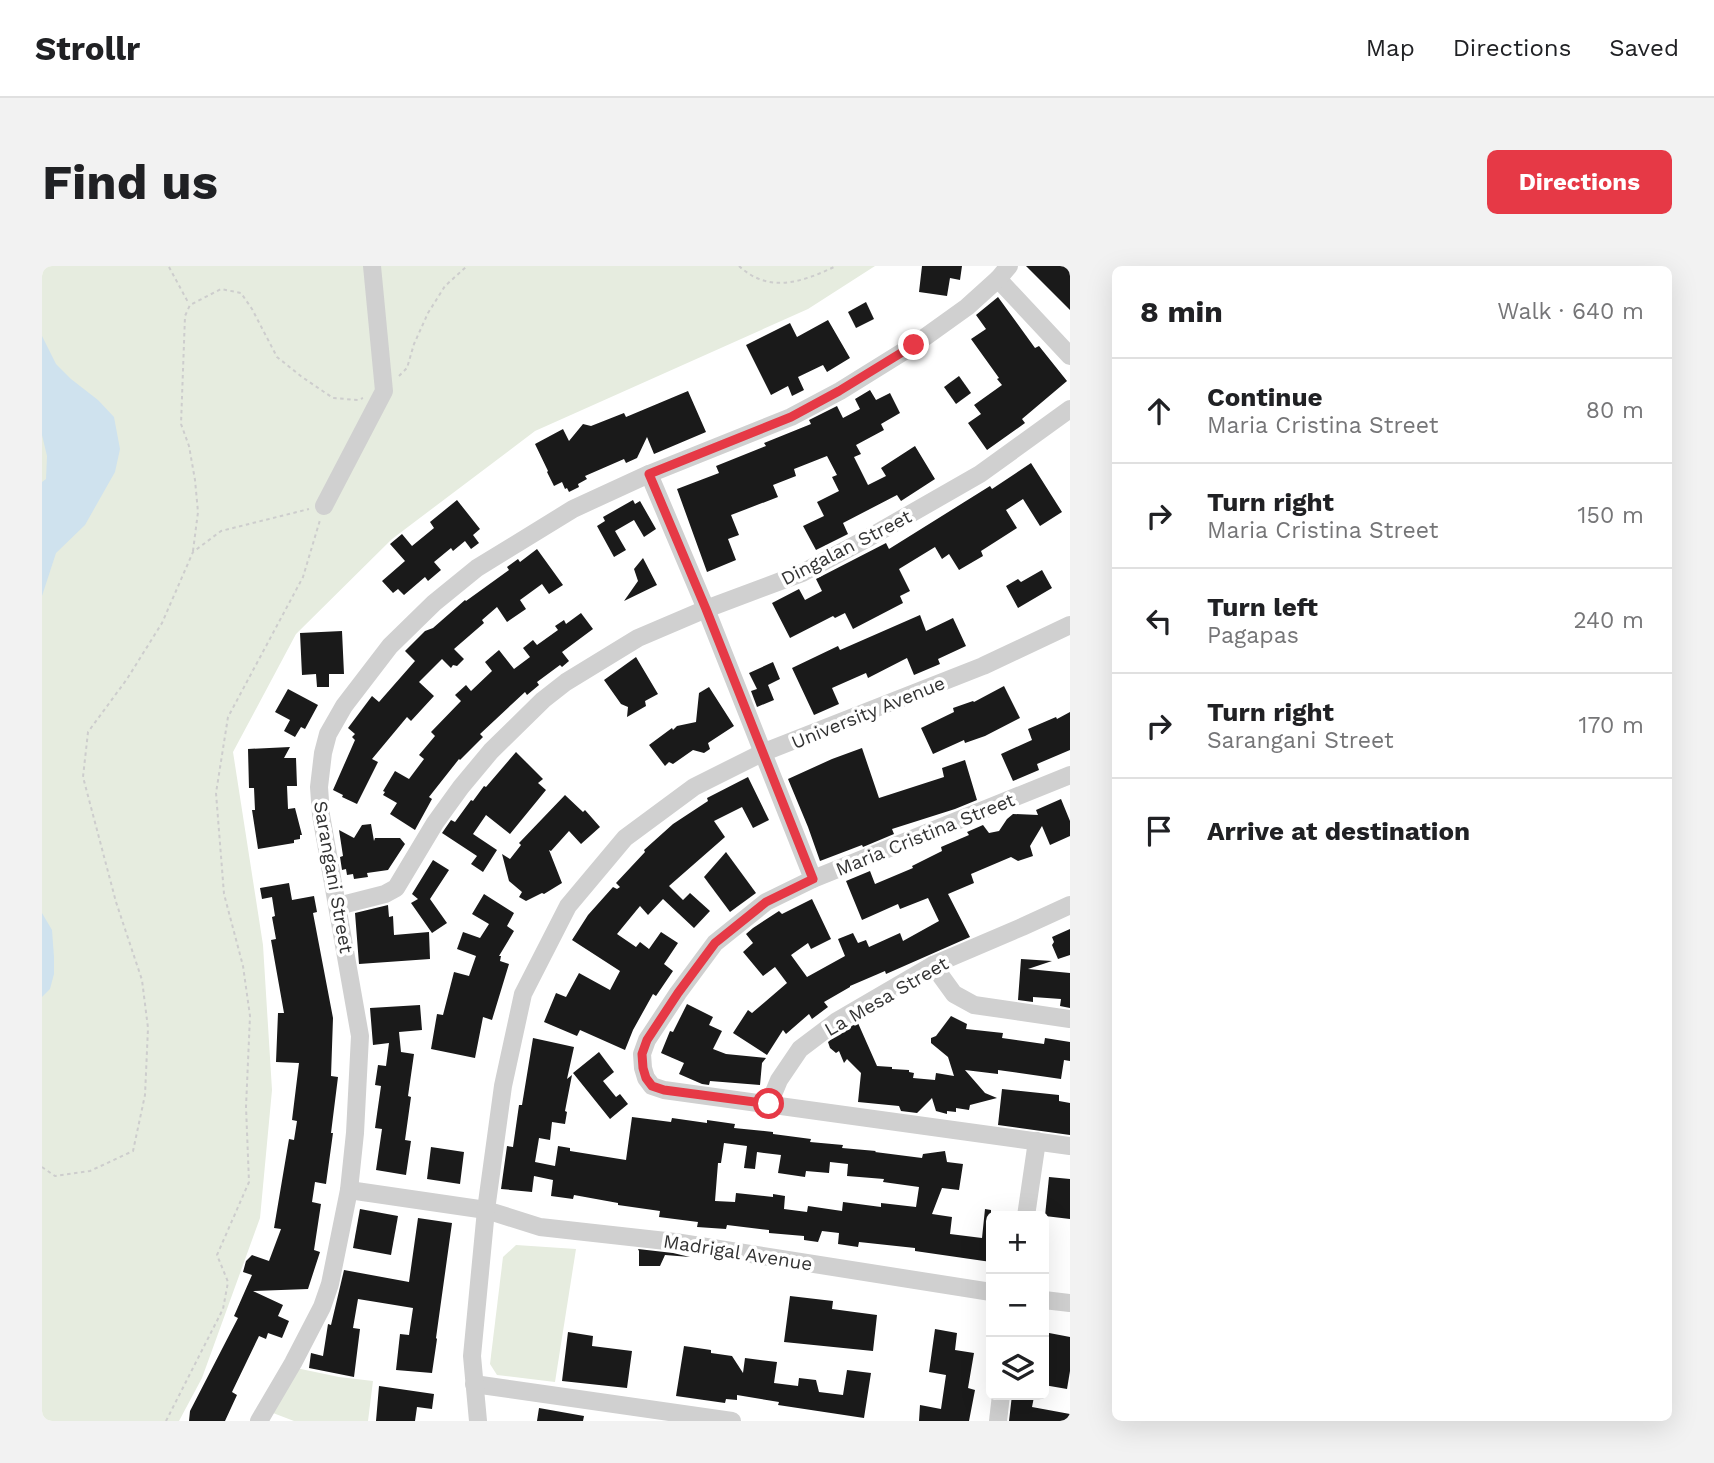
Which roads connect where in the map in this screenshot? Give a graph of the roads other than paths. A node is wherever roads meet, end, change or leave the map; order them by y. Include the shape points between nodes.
1 (372, 266) edge
2 (1004, 272) edge
3 (1070, 356) edge
4 (1070, 409) edge
5 (649, 474) junction
6 (324, 506) road end
7 (706, 609) junction
8 (1070, 625) edge
9 (762, 753) junction
10 (1070, 775) edge
11 (813, 879) junction
12 (1070, 905) edge
13 (338, 906) junction
14 (933, 965) junction
15 (1070, 1019) edge
16 (769, 1104) junction
17 (1037, 1141) junction
18 (1070, 1146) edge
19 (349, 1191) junction
20 (486, 1210) junction
21 (1027, 1211) edge
22 (986, 1291) edge
23 (1049, 1301) edge
24 (1070, 1303) edge
25 (474, 1384) junction
26 (1000, 1400) edge
27 (259, 1421) edge
28 (478, 1421) edge
29 (732, 1421) edge
30 (998, 1421) edge

1 - 6 street via 384,391
2 - 3 street
2 - 5 street, Sarangani Street via 967,307 839,391 791,417
4 - 7 street, Dingalan Street via 980,474 870,537 802,573
5 - 7 street
5 - 13 street, Sarangani Street via 573,509 477,568 390,646 344,706 328,734 319,787
7 - 9 street
7 - 13 street, Dingalan Street via 638,638 550,694 461,787 396,888
8 - 9 street, University Avenue via 983,666
9 - 11 street
9 - 20 street, University Avenue via 694,787 625,838 568,906 523,994 503,1086
10 - 11 street, Maria Cristina Street
11 - 16 street, Maria Cristina Street via 766,902 715,943 647,1040 642,1054 652,1086
12 - 14 street, La Mesa Street
13 - 19 street, Sarangani Street via 360,1036
14 - 15 street via 954,994 974,1005
14 - 16 street, La Mesa Street via 837,1021 800,1049
16 - 17 street, Maria Cristina Street
17 - 18 street, Maria Cristina Street
17 - 21 street
19 - 20 street, Madrigal Avenue
19 - 27 street, Sarangani Street via 322,1307
20 - 22 street, Madrigal Avenue via 540,1227 675,1242
20 - 25 street, University Avenue via 472,1356
23 - 24 street
25 - 28 street, University Avenue
25 - 29 street
26 - 30 street

